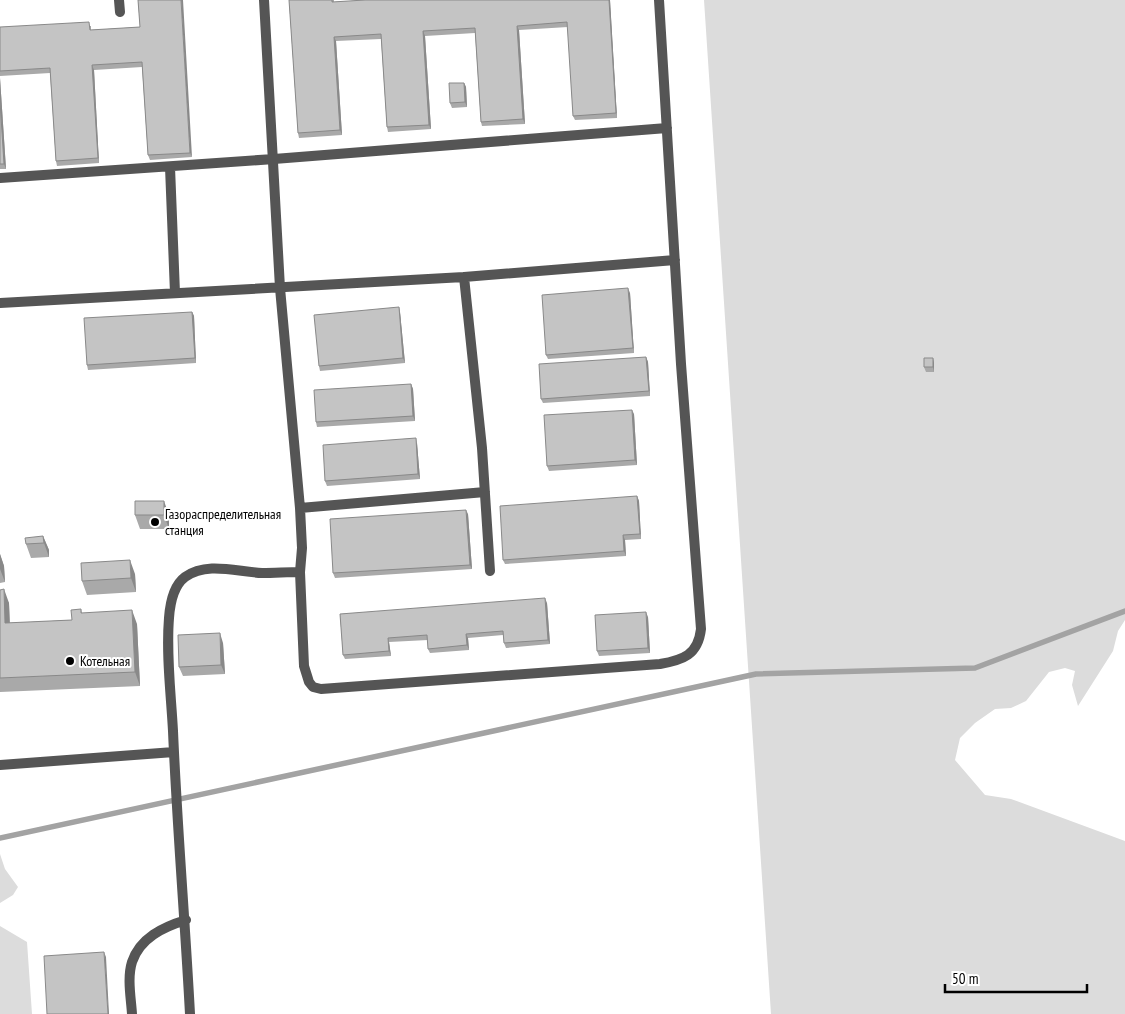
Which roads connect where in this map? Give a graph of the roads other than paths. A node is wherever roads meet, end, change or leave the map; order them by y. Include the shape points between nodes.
1 (120, 0) edge
2 (264, 0) edge
3 (659, 0) edge
4 (120, 12) dead end
5 (667, 128) junction
6 (274, 159) junction
7 (170, 167) junction
8 (0, 178) edge
9 (676, 260) junction
10 (464, 277) junction
11 (280, 288) junction
12 (175, 293) junction
13 (0, 303) edge
14 (485, 492) junction
15 (300, 508) junction
16 (490, 571) dead end
17 (300, 572) junction
18 (174, 752) junction
19 (0, 765) edge
20 (186, 920) junction
21 (132, 1014) edge
22 (190, 1014) edge

1 - 4 lane
2 - 6 lane
3 - 5 lane
5 - 6 lane
5 - 9 lane
6 - 7 lane
6 - 11 lane
7 - 8 lane
7 - 12 lane
9 - 10 lane
9 - 17 lane via 701,629 698,643 691,652 678,661 660,664 320,689 308,682 304,666
10 - 11 lane
10 - 14 lane
11 - 12 lane
11 - 15 lane
12 - 13 lane
14 - 15 lane
14 - 16 lane
15 - 17 lane
17 - 18 lane via 262,573 204,568 178,584 171,603 168,630
18 - 19 lane
18 - 20 lane
20 - 21 lane via 157,931 146,940 132,962
20 - 22 lane

